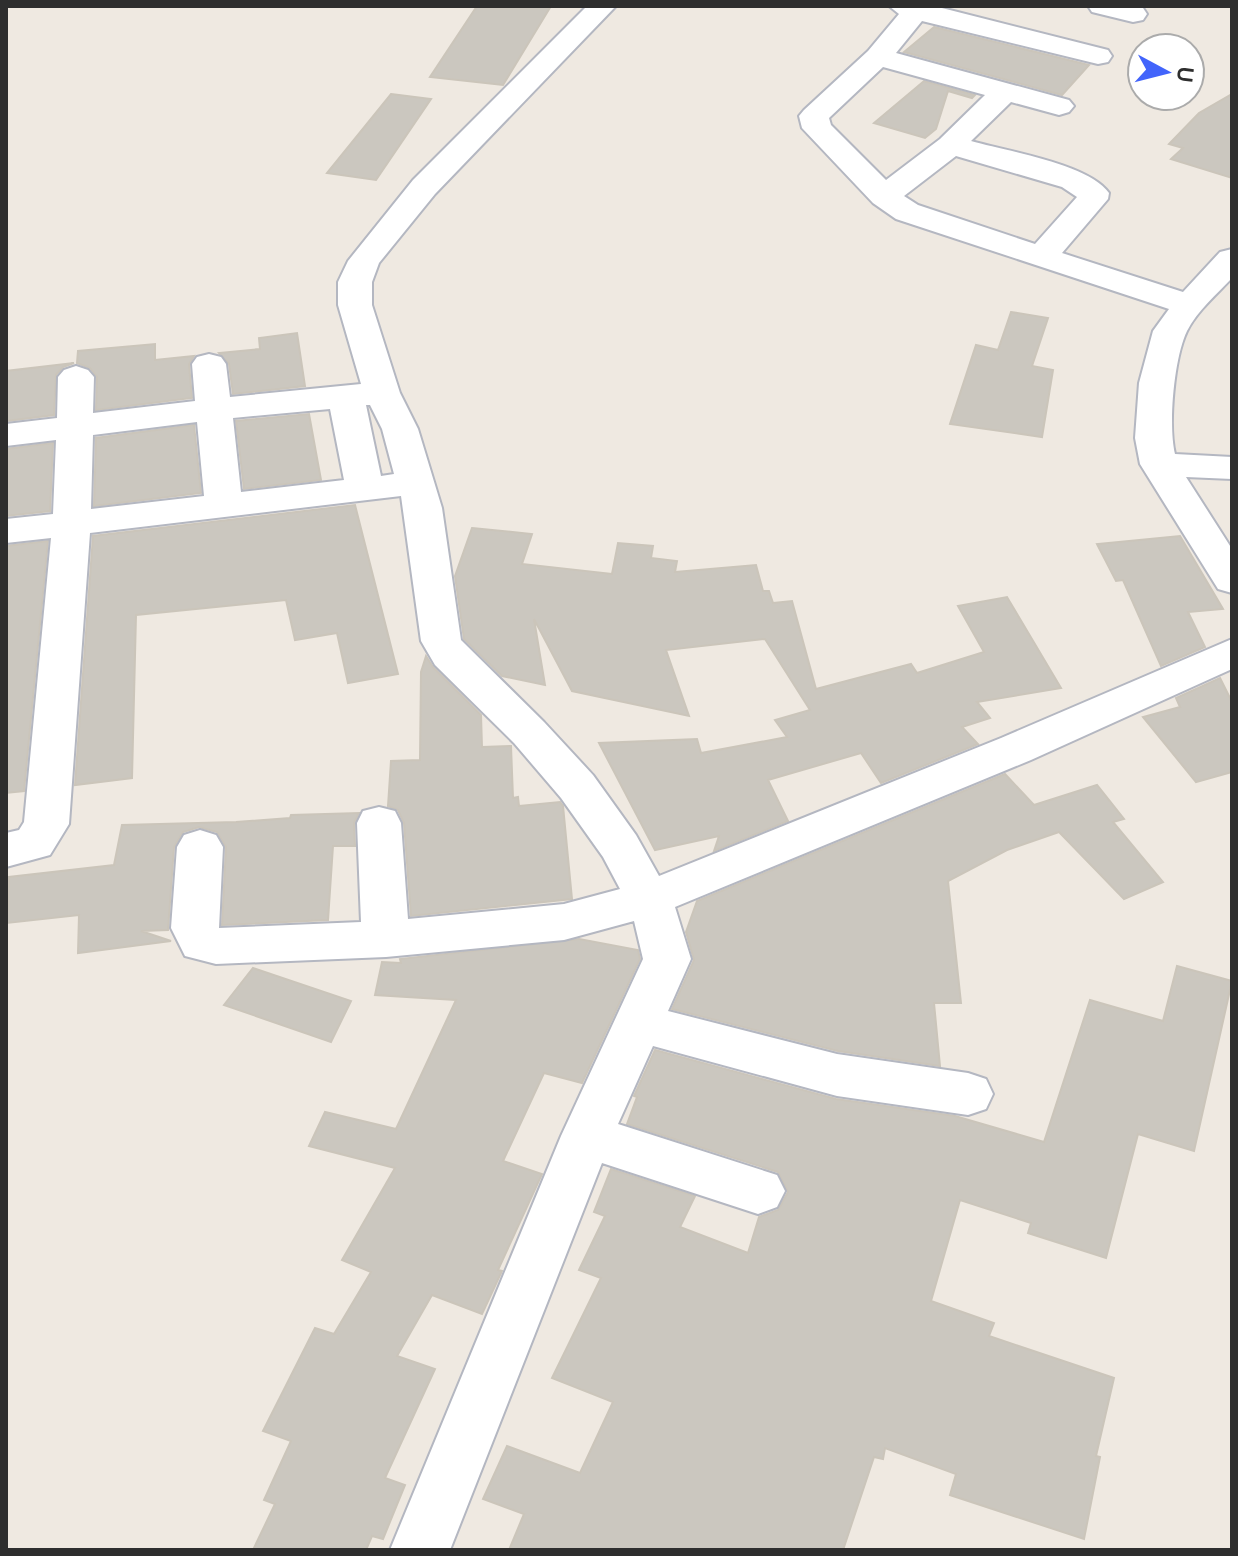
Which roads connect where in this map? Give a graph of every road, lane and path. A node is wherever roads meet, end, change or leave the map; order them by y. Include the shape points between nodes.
1 (602, 6) edge
2 (1102, 6) edge
3 (912, 8) edge
4 (1133, 14) dead end
5 (1098, 56) dead end
6 (878, 57) junction
7 (1004, 92) junction
8 (1059, 106) dead end
9 (951, 145) junction
10 (884, 196) junction
11 (1049, 248) junction
12 (1232, 259) edge
13 (1198, 296) junction
14 (209, 364) dead end
15 (76, 377) dead end
16 (364, 395) junction
17 (215, 409) junction
18 (75, 425) junction
19 (6, 435) edge
20 (1159, 464) junction
21 (1232, 468) edge
22 (416, 483) junction
23 (365, 489) junction
24 (224, 507) junction
25 (72, 522) junction
26 (6, 531) edge
27 (1232, 580) edge
28 (1232, 653) edge
29 (379, 823) dead end
30 (200, 847) dead end
31 (6, 850) edge
32 (649, 899) junction
33 (386, 939) junction
34 (640, 1023) junction
35 (968, 1094) dead end
36 (587, 1136) junction
37 (758, 1191) dead end
38 (420, 1550) edge

1 - 16 street via 424,187 357,273
2 - 4 street
3 - 5 street
3 - 6 street
6 - 7 street
6 - 10 street via 814,116 814,122
7 - 8 street
7 - 9 street
9 - 10 street
9 - 11 street via 1089,188 1092,199
10 - 11 street via 907,212
11 - 13 street
12 - 13 street
13 - 20 street via 1170,331 1161,359 1153,438
14 - 17 street
15 - 18 street
16 - 17 street
16 - 22 street via 400,429
16 - 23 street
17 - 18 street
17 - 24 street
18 - 19 street
18 - 25 street
20 - 21 street
20 - 27 street
22 - 23 street
22 - 32 street via 441,641 530,731 609,825
23 - 24 street
24 - 25 street
25 - 26 street
25 - 31 street via 46,824 34,843
28 - 32 street via 1016,749
29 - 33 street
30 - 33 street via 195,928 202,943
32 - 33 street via 564,922
32 - 34 street via 667,959
34 - 35 street via 837,1075
34 - 36 street
36 - 37 street
36 - 38 street

